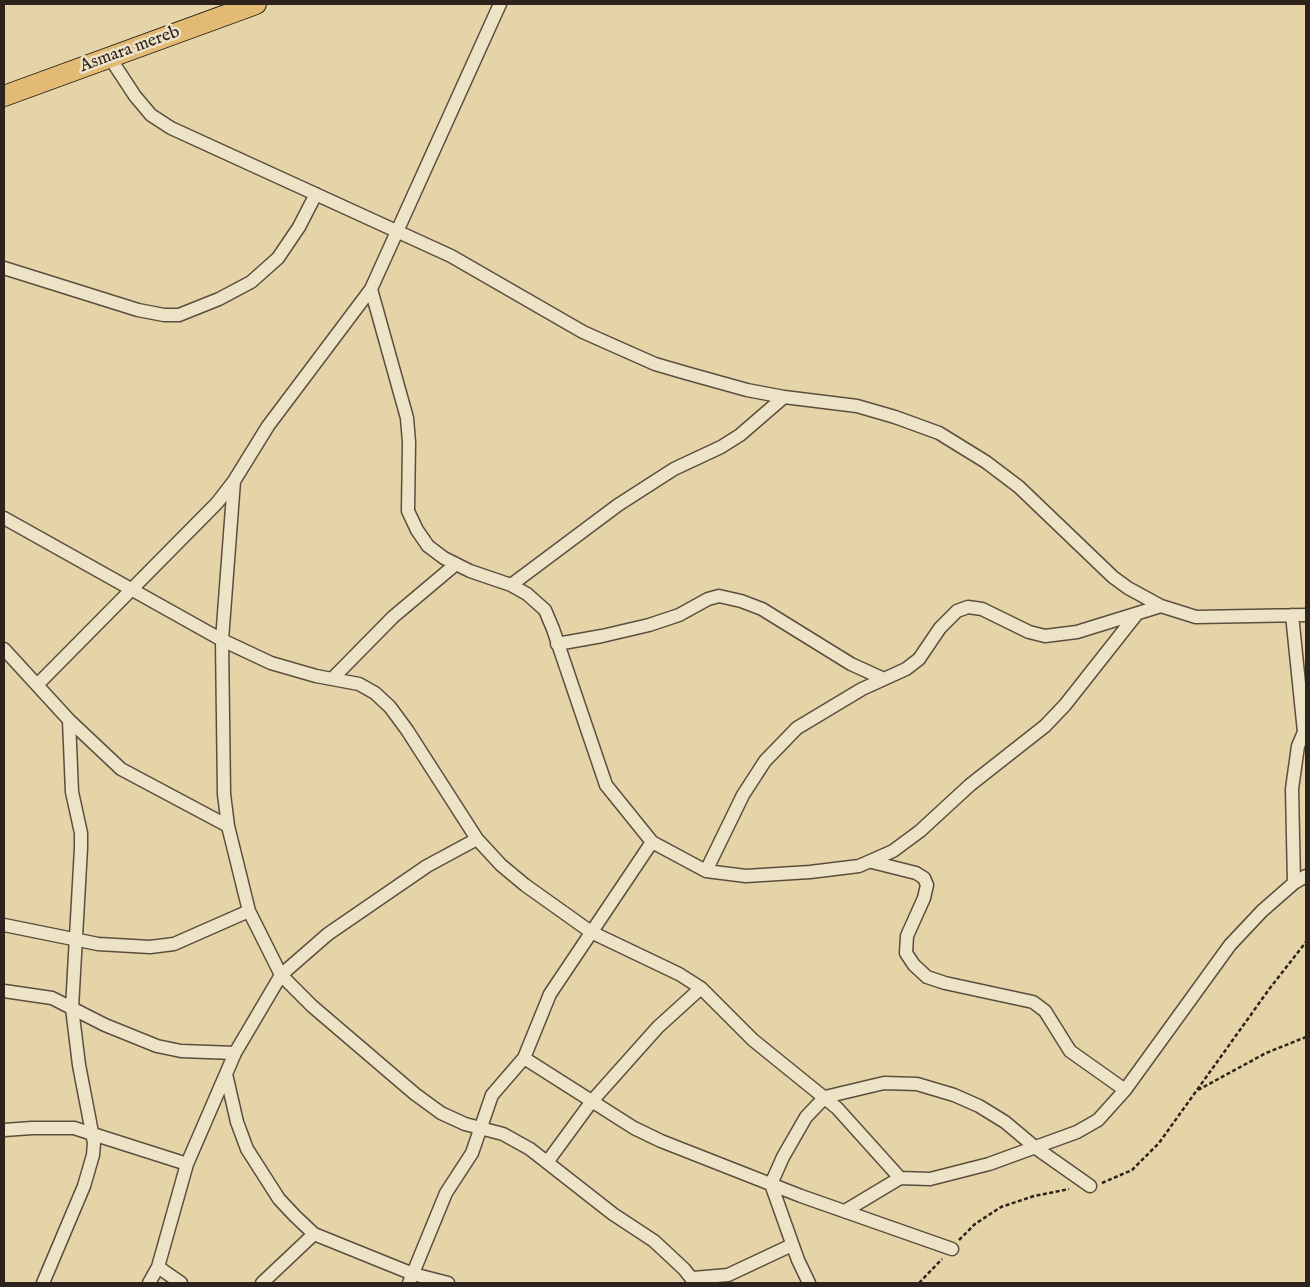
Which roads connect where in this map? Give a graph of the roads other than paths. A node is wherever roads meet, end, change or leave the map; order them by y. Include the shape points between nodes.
1 (256, 4) edge
2 (500, 4) edge
3 (110, 58) junction
4 (4, 96) edge
5 (316, 194) junction
6 (397, 230) junction
7 (4, 268) edge
8 (371, 289) junction
9 (784, 397) junction
10 (234, 481) junction
11 (4, 518) edge
12 (456, 564) junction
13 (511, 585) junction
14 (131, 588) junction
15 (1161, 606) junction
16 (1136, 615) junction
17 (1292, 615) junction
18 (1306, 615) edge
19 (222, 640) junction
20 (557, 644) junction
21 (4, 649) edge
22 (332, 679) junction
23 (884, 679) junction
24 (37, 685) junction
25 (69, 720) junction
26 (1305, 733) edge
27 (228, 826) junction
28 (477, 839) junction
29 (652, 842) junction
30 (872, 862) junction
31 (706, 871) junction
32 (1306, 876) edge
33 (1294, 883) junction
34 (249, 911) junction
35 (4, 925) edge
36 (591, 932) junction
37 (77, 940) junction
38 (281, 975) junction
39 (701, 988) junction
40 (4, 991) edge
41 (72, 1008) junction
42 (235, 1053) junction
43 (524, 1058) junction
44 (226, 1074) junction
45 (1125, 1090) junction
46 (824, 1097) junction
47 (592, 1101) junction
48 (482, 1128) junction
49 (4, 1130) edge
50 (92, 1132) junction
51 (1036, 1148) junction
52 (548, 1161) junction
53 (187, 1164) junction
54 (900, 1178) junction
55 (771, 1184) junction
56 (1090, 1186) road end
57 (846, 1211) junction
58 (314, 1234) junction
59 (792, 1245) junction
60 (952, 1249) road end
61 (158, 1268) junction
62 (411, 1279) edge
63 (694, 1281) edge
64 (43, 1283) edge
65 (149, 1283) edge
66 (181, 1283) edge
67 (262, 1283) edge
68 (448, 1283) edge
69 (809, 1283) edge

1 - 3 highway, Asmara mereb
2 - 6 street
3 - 4 highway, Asmara mereb
3 - 5 street via 151,115 171,128
5 - 6 street
5 - 7 street via 278,258 251,282 220,299 179,315 138,310
6 - 8 street
6 - 9 street via 450,256 584,332 628,352 686,374
8 - 10 street via 268,426
8 - 12 street via 407,418 408,511 428,546
9 - 13 street via 740,435 674,469 626,500
9 - 15 street via 857,406 939,434 986,462 1019,487 1113,577
10 - 14 street via 194,528
10 - 19 street
11 - 14 street
12 - 13 street
12 - 22 street via 393,617
13 - 20 street via 545,610
14 - 19 street
14 - 24 street
15 - 16 street
15 - 17 street via 1196,617
16 - 23 street via 1077,632 1046,636 1029,632 982,609 968,607 957,611 940,628 919,659
16 - 30 street via 1045,726 970,785 920,831
17 - 18 street
17 - 26 street
19 - 22 street via 271,663
19 - 27 street via 224,794
20 - 23 street via 649,624 719,596 762,609 844,660
20 - 29 street via 606,785
21 - 24 street
22 - 28 street via 359,684 390,707
23 - 31 street via 798,728 765,761 743,795
24 - 25 street
25 - 27 street via 121,769
25 - 37 street via 72,792 81,833
26 - 33 street via 1298,746 1292,789
27 - 34 street
28 - 36 street via 525,885
28 - 38 street via 427,866 350,919 303,953
29 - 31 street
29 - 36 street
30 - 31 street via 810,872 746,876
30 - 45 street via 924,878 927,885 924,898 907,936 906,953 927,977 1033,1002 1045,1011 1070,1051
32 - 33 street
33 - 45 street via 1230,945
34 - 37 street via 174,944 140,947
34 - 38 street
35 - 37 street
36 - 39 street
36 - 43 street via 550,994
37 - 41 street
38 - 42 street
38 - 48 street via 312,1006 415,1094 464,1124
39 - 46 street via 753,1040
39 - 47 street via 658,1027
40 - 41 street via 52,998
41 - 42 street via 157,1046 181,1051
41 - 50 street
42 - 44 street
43 - 47 street
43 - 48 street via 498,1087
44 - 53 street
44 - 58 street via 236,1122 247,1149 279,1199
45 - 51 street via 1089,1127
46 - 51 street via 884,1083 917,1084 980,1106
46 - 54 street
46 - 55 street via 806,1117 782,1157
47 - 52 street
47 - 55 street via 661,1141
48 - 52 street via 514,1139
48 - 62 street via 472,1153 443,1200
49 - 50 street via 50,1127
50 - 53 street
50 - 64 street via 93,1155 84,1186
51 - 54 street via 930,1179
51 - 56 street
52 - 63 street via 613,1214 654,1241
53 - 61 street
54 - 57 street
55 - 57 street
55 - 59 street
57 - 60 street
58 - 62 street
58 - 67 street
59 - 63 street via 728,1275
59 - 69 street
61 - 65 street
61 - 66 street
62 - 68 street

